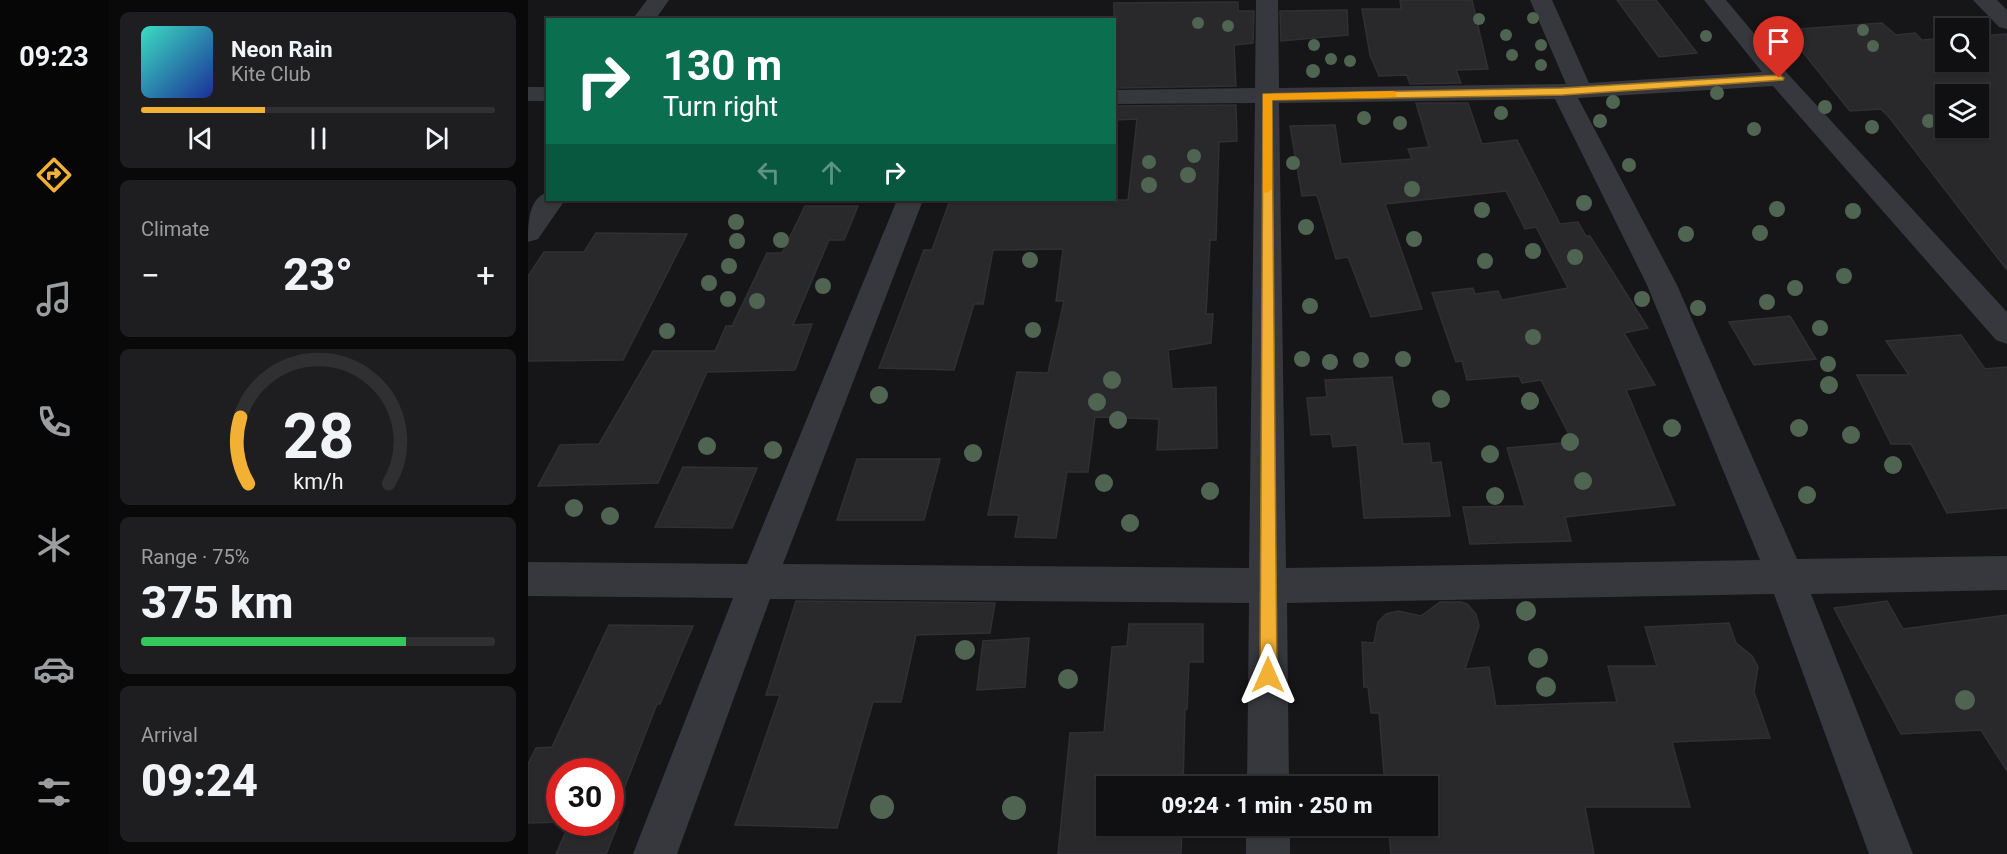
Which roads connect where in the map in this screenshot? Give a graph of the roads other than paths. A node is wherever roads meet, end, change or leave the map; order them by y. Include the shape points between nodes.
1 (658, 0) edge
2 (1267, 0) edge
3 (1541, 0) edge
4 (1715, 0) edge
5 (1984, 0) edge
6 (644, 18) edge
7 (2007, 22) edge
8 (1779, 78) junction
9 (1572, 91) junction
10 (528, 94) edge
11 (546, 94) edge
12 (1116, 97) edge
13 (1267, 97) junction
14 (551, 201) edge
15 (910, 201) edge
16 (528, 232) edge
17 (2007, 332) edge
18 (2007, 573) edge
19 (1785, 575) junction
20 (528, 579) edge
21 (758, 581) junction
22 (1268, 586) junction
23 (1268, 776) edge
24 (1268, 836) edge
25 (655, 854) edge
26 (1269, 854) edge
27 (1891, 854) edge

1 - 6 street
2 - 13 street
3 - 9 street
4 - 8 street
5 - 7 street
8 - 9 street
8 - 17 street
9 - 13 street
9 - 19 street via 1662,285
10 - 11 street
12 - 13 street
13 - 22 street
14 - 16 street
15 - 21 street
18 - 19 street
19 - 22 street
19 - 27 street
20 - 21 street
21 - 22 street
21 - 25 street
22 - 23 street
24 - 26 street

